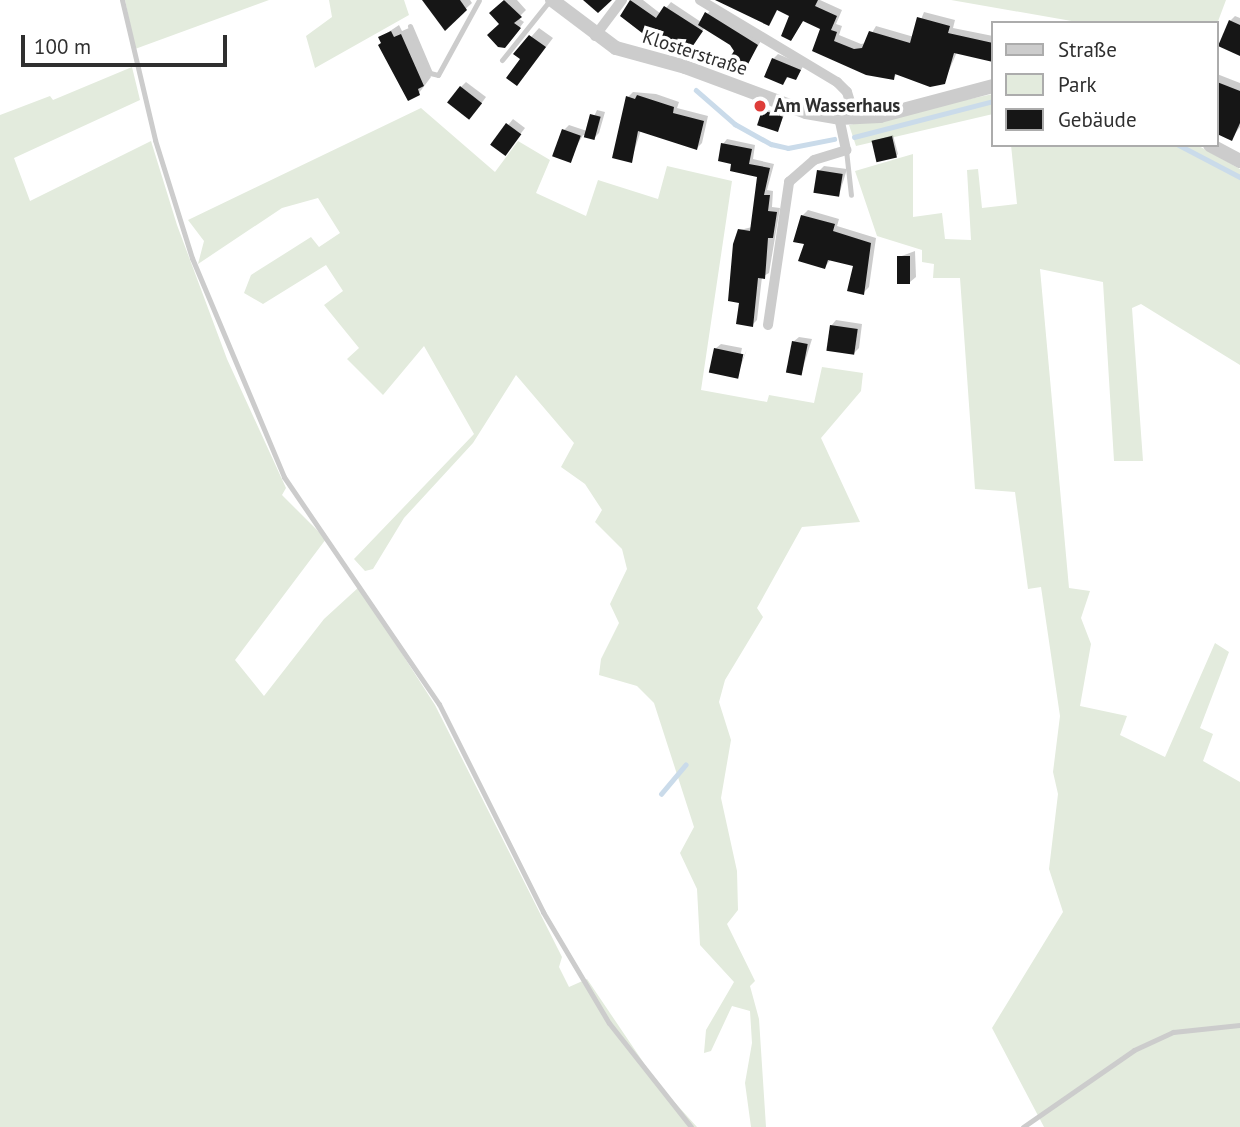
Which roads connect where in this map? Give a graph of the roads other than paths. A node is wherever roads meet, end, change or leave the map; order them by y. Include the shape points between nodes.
1 (122, 0) edge
2 (470, 0) edge
3 (551, 0) edge
4 (622, 0) edge
5 (700, 0) edge
6 (477, 3) edge
7 (410, 26) dead end
8 (595, 36) junction
9 (502, 60) dead end
10 (992, 86) edge
11 (855, 118) junction
12 (840, 122) junction
13 (1214, 147) edge
14 (846, 148) junction
15 (1240, 161) edge
16 (851, 195) dead end
17 (768, 325) dead end
18 (1240, 1025) edge
19 (691, 1127) edge
20 (1023, 1127) edge

1 - 19 lane via 152,130 192,258 284,477 439,704 544,912 608,1023
2 - 6 lane
3 - 8 street, Klosterstraße
3 - 9 lane
4 - 8 street
5 - 11 street via 837,82 847,92
6 - 7 lane via 438,75 430,73
8 - 12 street, Klosterstraße via 616,48 685,67
10 - 11 street, Klosterstraße
11 - 12 street, Klosterstraße
12 - 14 street
13 - 15 street
14 - 16 lane
14 - 17 street via 814,160 789,182
18 - 20 lane via 1174,1032 1134,1050

